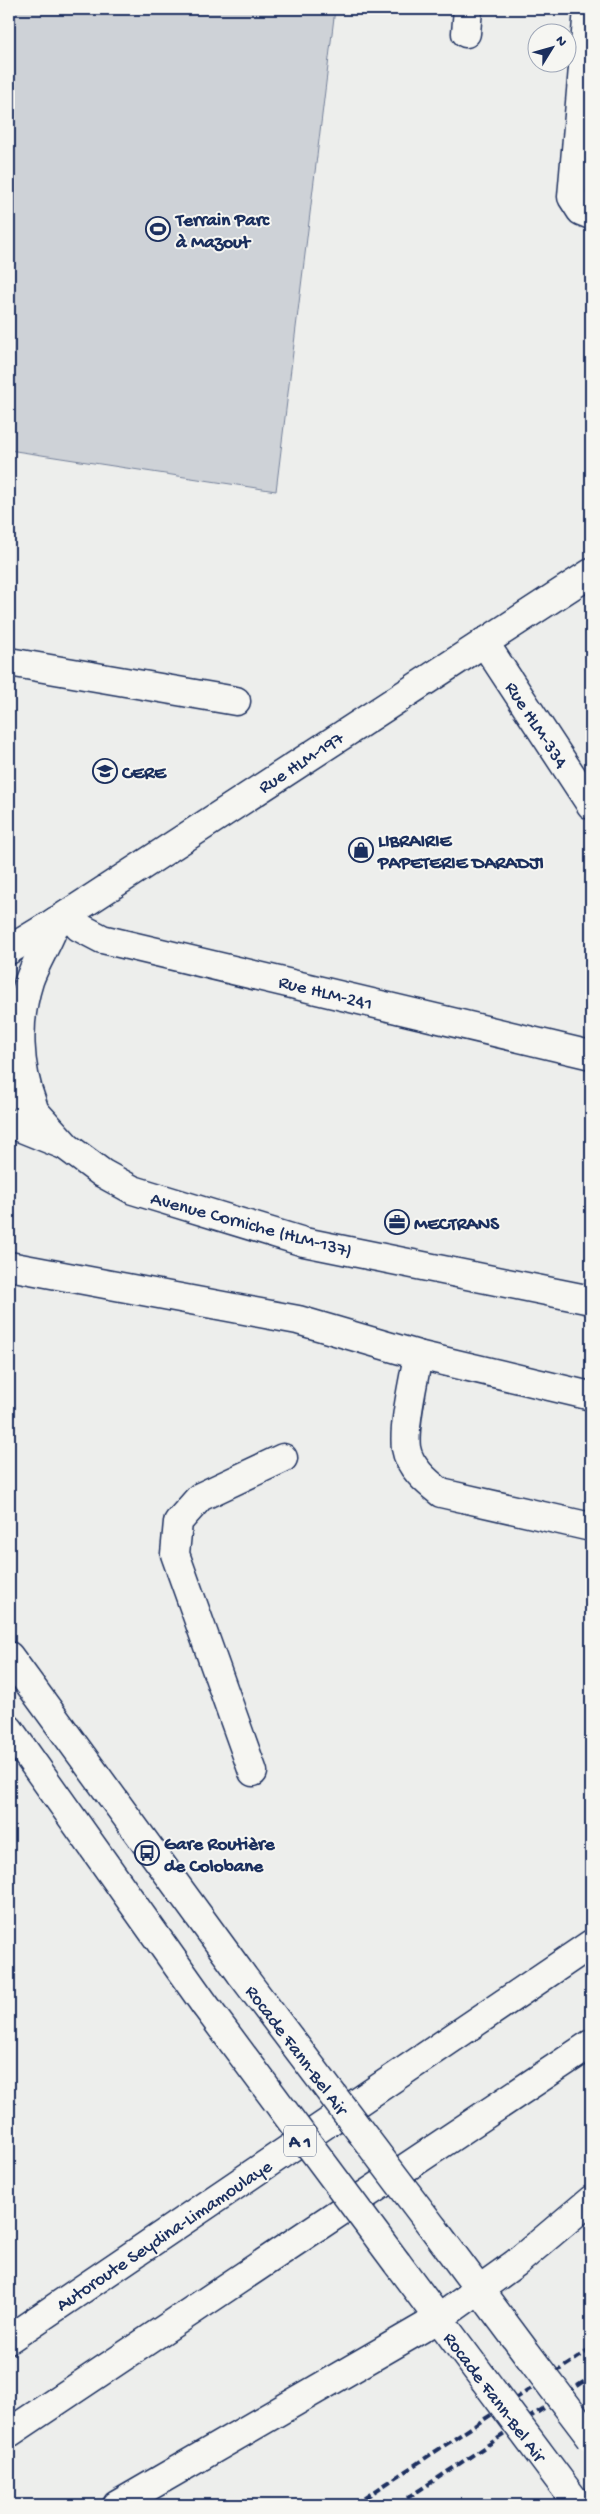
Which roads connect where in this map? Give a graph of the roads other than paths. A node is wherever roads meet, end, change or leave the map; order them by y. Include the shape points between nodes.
1 (588, 9) edge
2 (591, 216) edge
3 (591, 573) edge
4 (484, 642) junction
5 (9, 662) edge
6 (236, 701) dead end
7 (591, 805) edge
8 (62, 918) junction
9 (9, 950) edge
10 (591, 1055) edge
11 (9, 1083) edge
12 (35, 1112) junction
13 (9, 1123) edge
14 (67, 1147) junction
15 (13, 1270) edge
16 (591, 1300) edge
17 (418, 1355) junction
18 (591, 1396) edge
19 (283, 1458) dead end
20 (591, 1527) edge
21 (9, 1656) edge
22 (9, 1729) edge
23 (254, 1772) dead end
24 (591, 1944) edge
25 (591, 2044) edge
26 (591, 2200) edge
27 (478, 2288) junction
28 (438, 2319) junction
29 (9, 2339) edge
30 (9, 2433) edge
31 (591, 2438) edge
32 (117, 2505) edge
33 (578, 2505) edge

1 - 2 main road via 572,197 581,212
3 - 4 main road, Rue HLM-197
4 - 7 main road, Rue HLM-334
4 - 8 main road, Rue HLM-197
5 - 6 main road
8 - 9 main road, Rue HLM-197
8 - 10 main road, Rue HLM-241 via 102,939
8 - 12 main road via 30,980 21,1012 23,1080
11 - 12 main road, Avenue Corniche (HLM-137)
12 - 14 main road, Avenue Corniche (HLM-137)
13 - 14 main road
14 - 16 main road, Avenue Corniche (HLM-137) via 102,1173 133,1190 304,1242
15 - 17 main road via 298,1320
17 - 18 main road
17 - 20 main road via 406,1448 426,1481 441,1493
19 - 23 main road via 200,1497 178,1522 175,1554
21 - 27 main road, Rocade Fann-Bel Air, bridge via 242,1975
22 - 28 main road, Rocade Fann-Bel Air, bridge via 204,2005
24 - 29 main road, Autoroute Seydina-Limamoulaye / A 1
25 - 30 main road
26 - 27 main road via 516,2263
27 - 28 main road
27 - 31 main road, Rocade Fann-Bel Air, bridge
28 - 32 main road
28 - 33 main road, Rocade Fann-Bel Air, bridge

